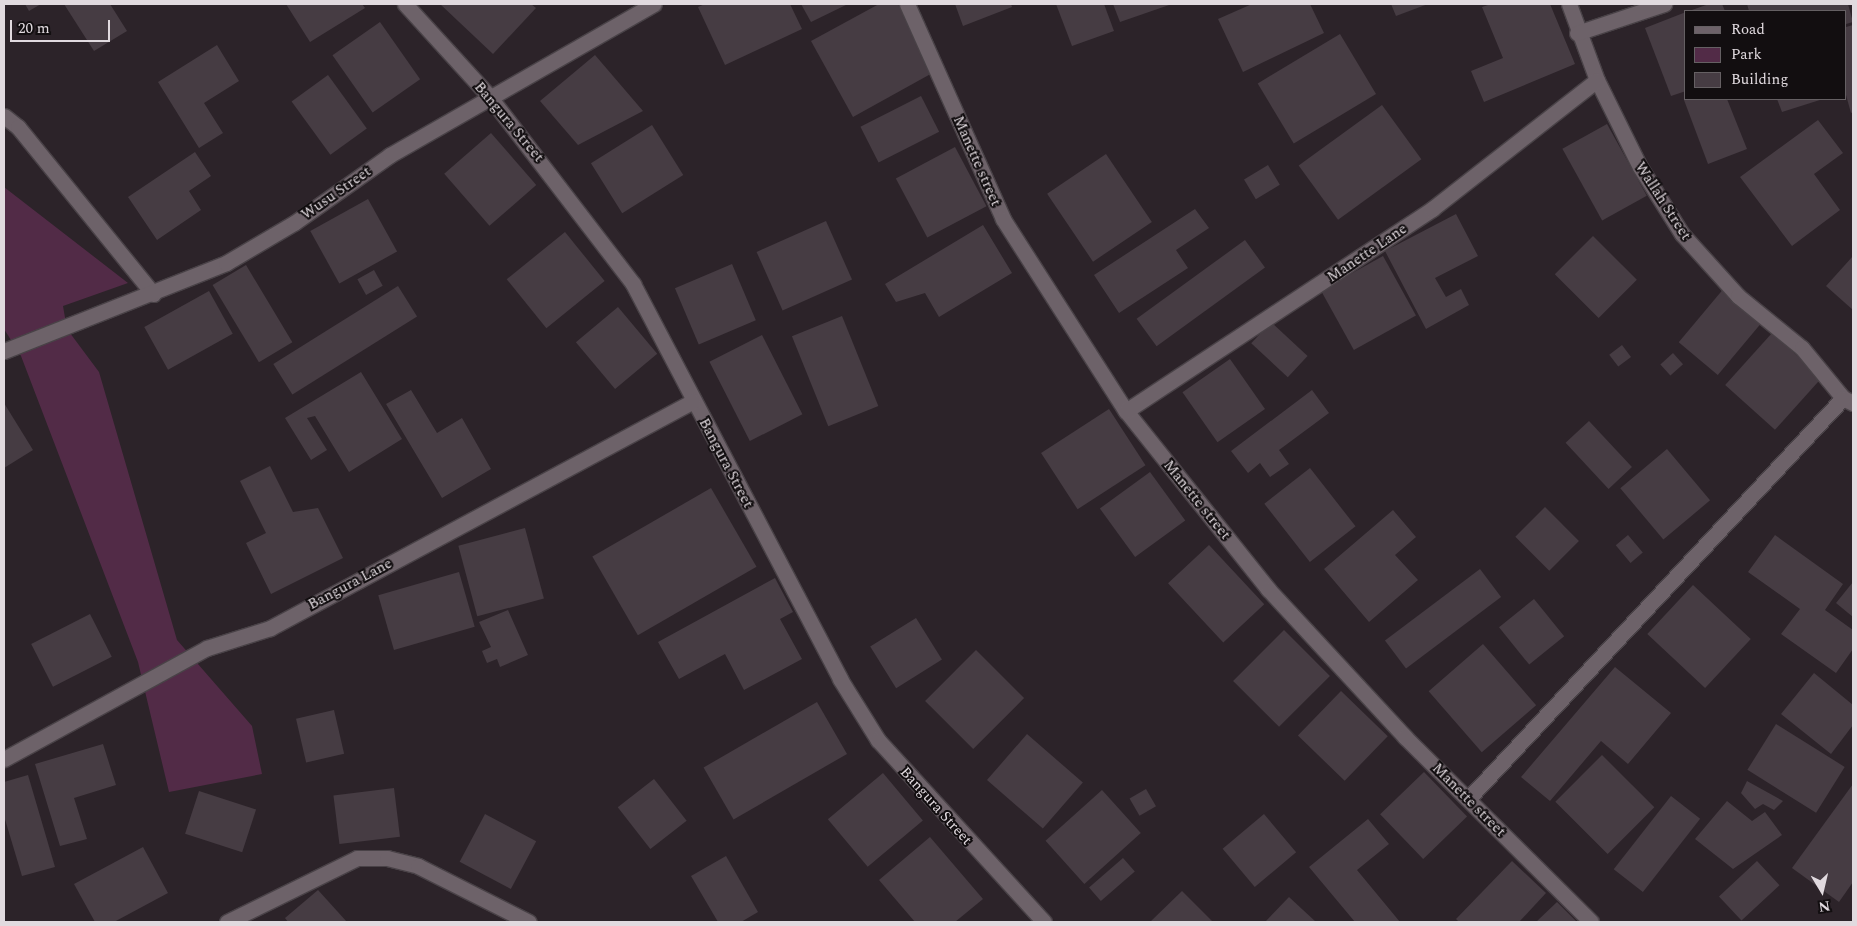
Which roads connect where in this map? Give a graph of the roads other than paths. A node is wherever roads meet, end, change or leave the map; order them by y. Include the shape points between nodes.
1 (405, 4) edge
2 (654, 4) edge
3 (907, 4) edge
4 (1568, 4) edge
5 (1664, 4) edge
6 (1577, 33) junction
7 (1597, 80) junction
8 (489, 96) junction
9 (4, 116) edge
10 (153, 294) junction
11 (4, 351) edge
12 (1848, 400) edge
13 (693, 401) junction
14 (1126, 411) junction
15 (4, 759) edge
16 (1468, 799) junction
17 (227, 922) edge
18 (529, 922) edge
19 (1044, 922) edge
20 (1591, 922) edge

1 - 8 street, Bangura Street
2 - 8 street, Wusu Street
3 - 14 street, Manette street via 1003,219
4 - 6 street, Wallah Street
5 - 6 street
6 - 7 street, Wallah Street
7 - 12 street, Wallah Street via 1640,167 1682,234 1738,296 1802,348
7 - 14 street, Manette Lane via 1432,209
8 - 10 street, Wusu Street via 243,253
8 - 13 street, Bangura Street via 633,284
9 - 10 street via 18,127
10 - 11 street, Wusu Street
12 - 16 street
13 - 15 street, Bangura Lane via 270,628 207,648
13 - 19 street, Bangura Street via 840,678 878,740
14 - 16 street, Manette street via 1268,590
16 - 20 street, Manette street
17 - 18 street via 357,858 387,858 418,866

